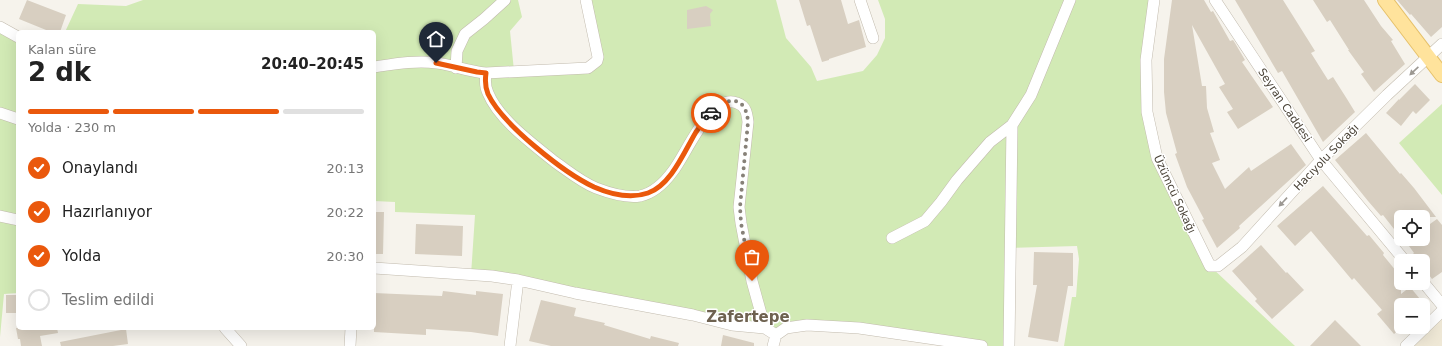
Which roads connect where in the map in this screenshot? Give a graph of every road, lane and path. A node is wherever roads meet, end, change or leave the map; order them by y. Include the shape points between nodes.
1 (505, 0) edge
2 (586, 0) edge
3 (860, 0) edge
4 (1070, 0) edge
5 (1154, 0) edge
6 (1215, 0) edge
7 (1385, 0) edge
8 (0, 27) edge
9 (16, 36) edge
10 (874, 38) dead end
11 (1442, 44) edge
12 (1428, 58) junction
13 (376, 67) edge
14 (456, 68) junction
15 (486, 73) junction
16 (1442, 75) edge
17 (0, 112) edge
18 (16, 118) edge
19 (1012, 125) junction
20 (1321, 160) junction
21 (0, 216) edge
22 (16, 220) edge
23 (892, 238) dead end
24 (1399, 254) edge
25 (1210, 266) joint
26 (376, 268) edge
27 (518, 280) junction
28 (1430, 290) edge
29 (1442, 305) edge
30 (1442, 311) edge
31 (765, 328) junction
32 (227, 330) edge
33 (351, 330) edge
34 (776, 334) junction
35 (241, 346) edge
36 (350, 346) edge
37 (510, 346) edge
38 (773, 346) edge
39 (982, 346) edge
40 (1009, 346) edge
41 (1406, 346) edge

1 - 14 street via 465,34 457,51
2 - 15 street via 598,57 593,66
3 - 10 street
4 - 19 street via 1030,95
5 - 25 street, Üzümcü Sokağı via 1146,60 1147,112 1150,127 1157,158
6 - 20 street, Seyran Caddesi
7 - 12 main road
8 - 9 street
11 - 12 street, Hacıyolu Sokağı
12 - 16 main road
12 -> 20 street, Hacıyolu Sokağı
13 - 14 street via 421,62
14 - 15 street
15 - 31 street via 485,85 488,95 523,137 574,176 595,188 624,195 639,196 650,193 661,185 674,170 696,132 717,107 730,101 744,107 748,122 740,218 752,281
17 - 18 street
19 - 23 street via 990,142 925,221
19 - 40 street
20 - 24 street, Seyran Caddesi
20 -> 25 street, Hacıyolu Sokağı via 1242,247 1218,266
21 - 22 street
26 - 27 street
27 - 31 street via 693,315 732,326
27 - 37 street
28 - 29 street
30 - 41 street
31 - 34 street
32 - 35 street
33 - 36 street
34 - 38 street
34 - 39 street via 786,328 807,326 859,328

